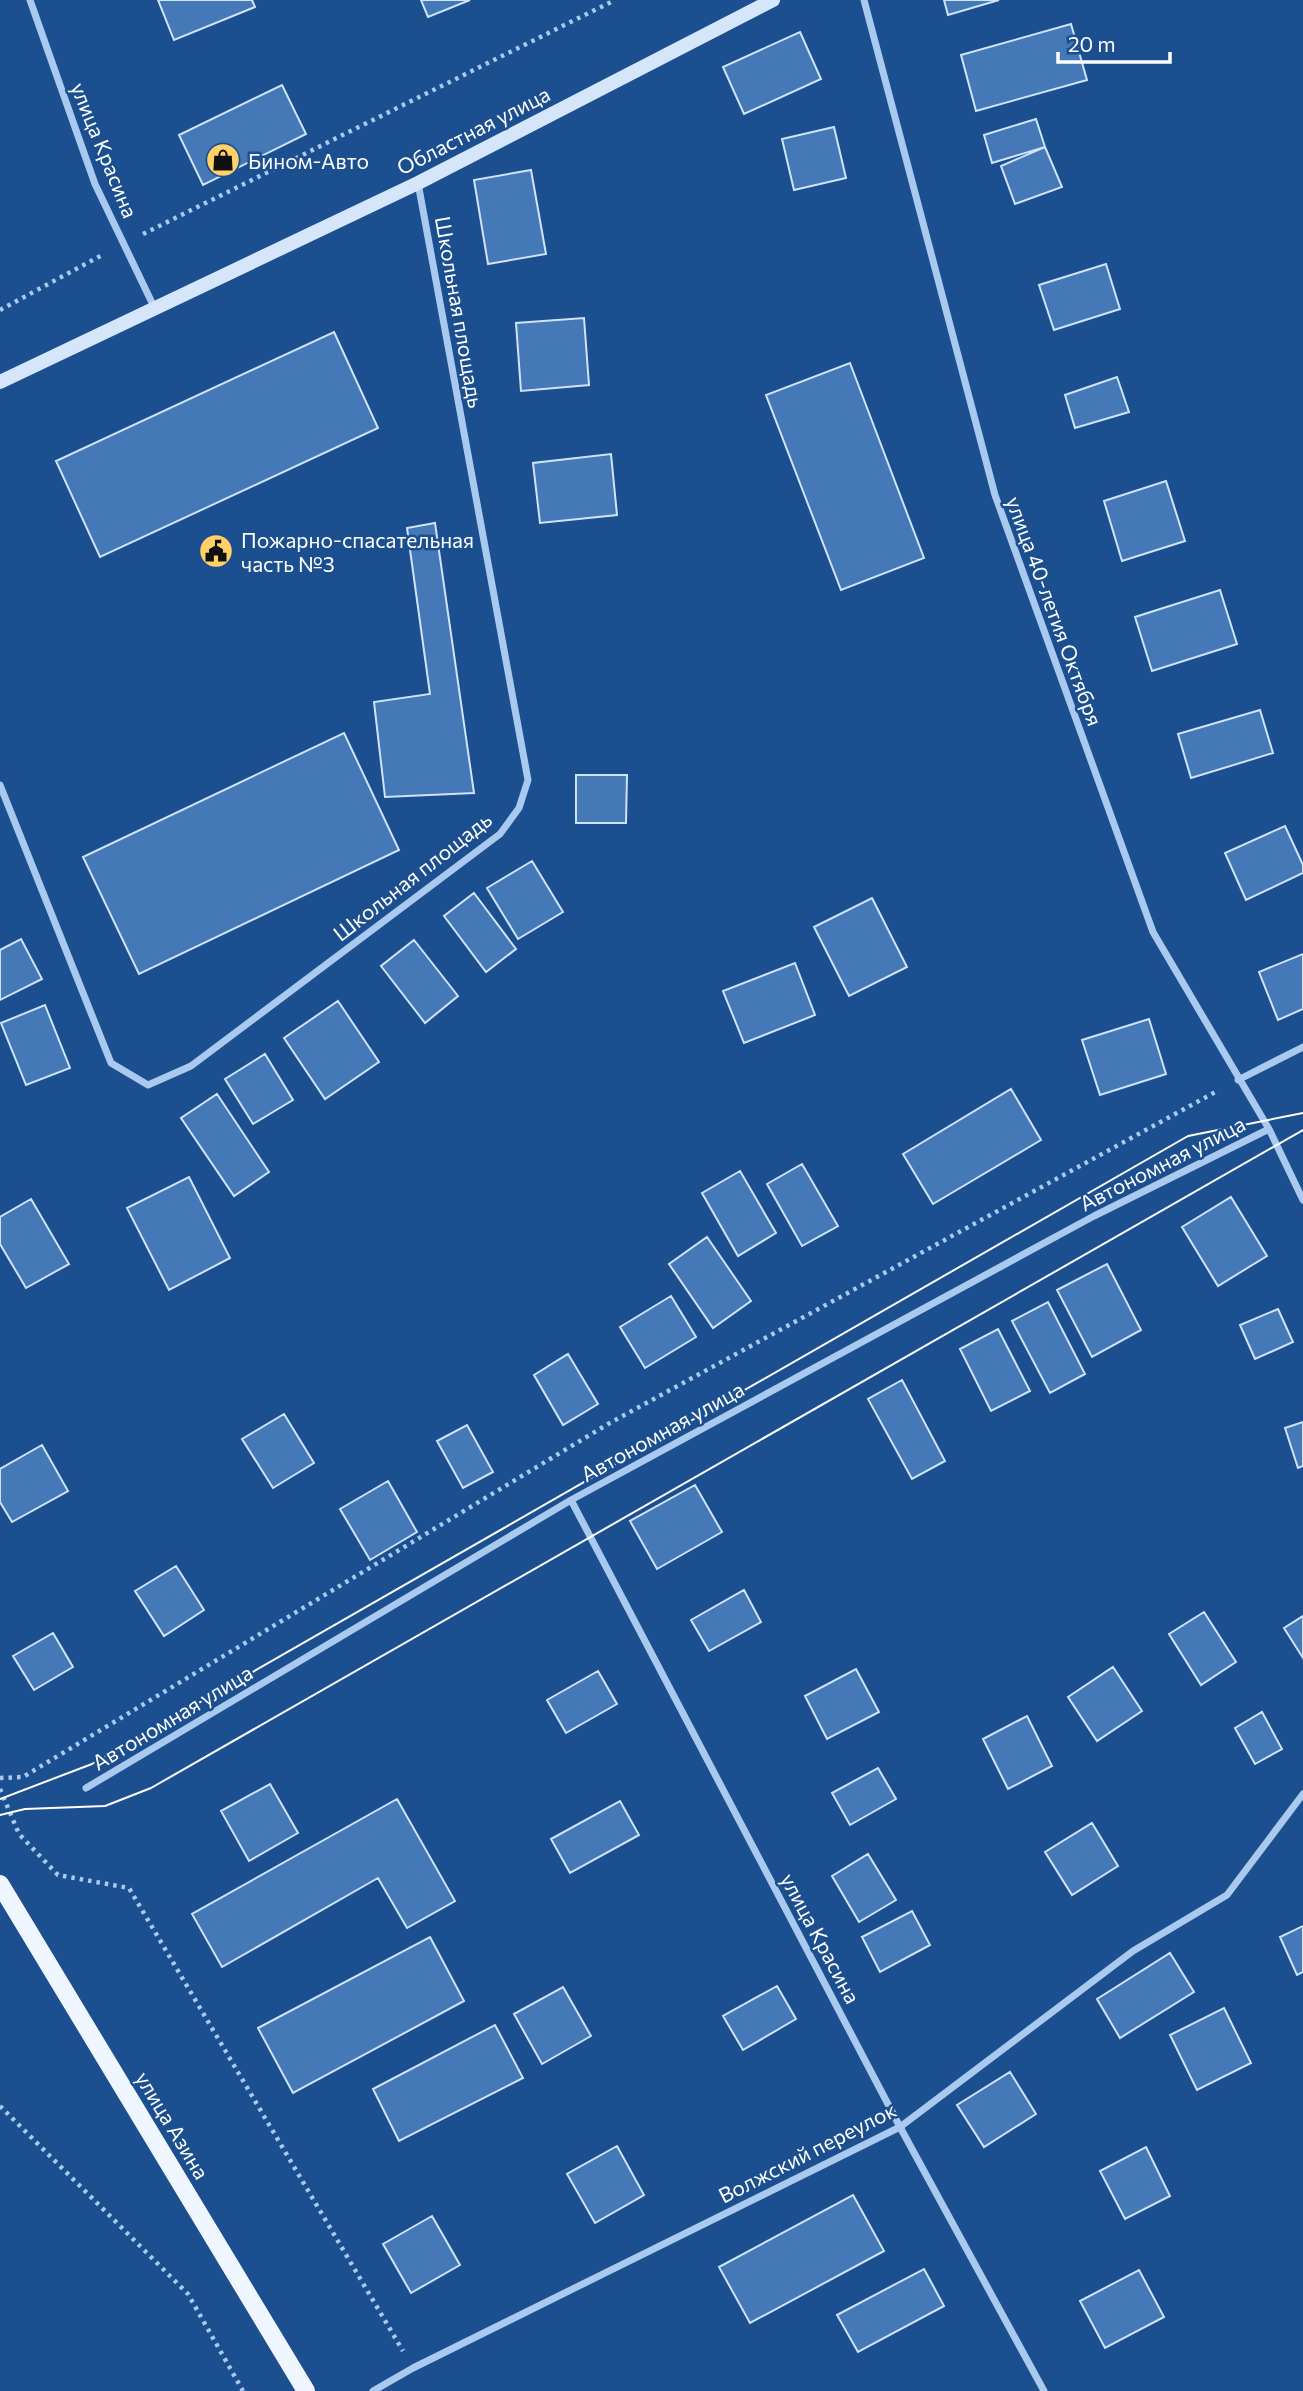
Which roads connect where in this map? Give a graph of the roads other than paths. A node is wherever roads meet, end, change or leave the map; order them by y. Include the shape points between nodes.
1 (30, 0) edge
2 (773, 0) edge
3 (864, 0) edge
4 (418, 183) junction
5 (155, 309) junction
6 (0, 382) edge
7 (0, 785) edge
8 (1303, 1047) edge
9 (1238, 1080) junction
10 (1269, 1129) junction
11 (1303, 1200) edge
12 (571, 1500) junction
13 (86, 1788) dead end
14 (1302, 1795) edge
15 (0, 1884) edge
16 (900, 2127) junction
17 (306, 2391) edge
18 (373, 2391) edge
19 (1044, 2391) edge

1 - 5 street, улица Красина via 95,184
2 - 4 main road, Областная улица
3 - 9 street, улица 40-летия Октября via 995,495 1153,932
4 - 5 main road, Областная улица
4 - 7 street, Школьная площадь via 528,780 519,808 500,834 191,1066 148,1085 111,1063
5 - 6 main road, Областная улица
8 - 9 street
9 - 10 street, улица 40-летия Октября
10 - 11 street, улица 40-летия Октября
10 - 12 street, Автономная улица via 1094,1216
12 - 13 street, Автономная улица
12 - 16 street, улица Красина
14 - 16 street, Волжский переулок via 1227,1895 1133,1951
15 - 17 main road, улица Азина
16 - 18 street, Волжский переулок
16 - 19 street, улица Красина

